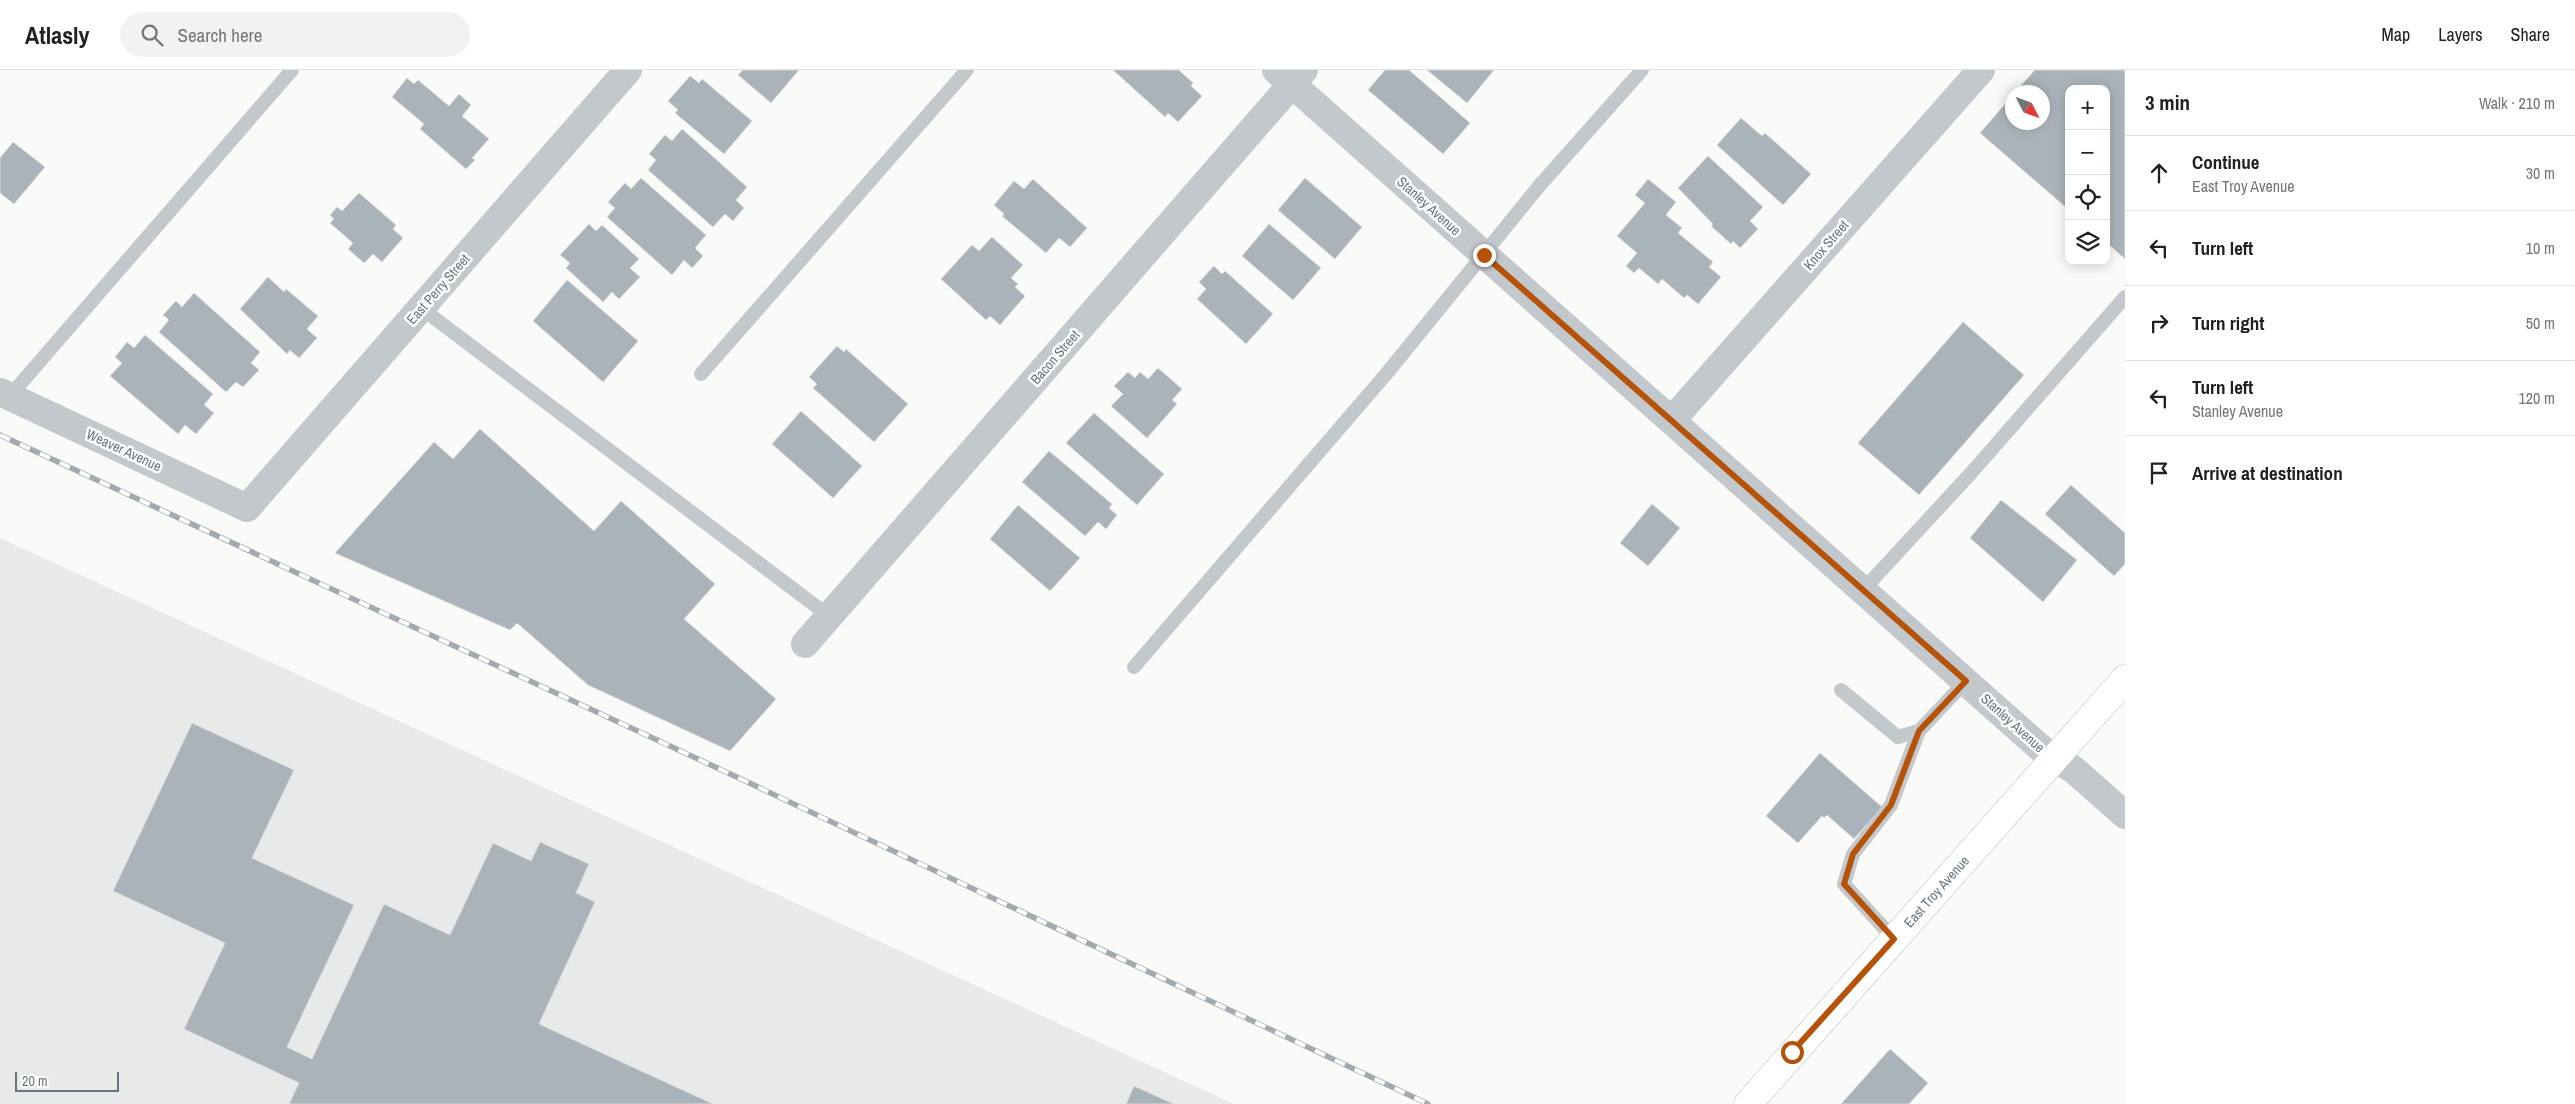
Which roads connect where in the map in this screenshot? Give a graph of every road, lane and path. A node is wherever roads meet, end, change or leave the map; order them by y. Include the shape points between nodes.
1 (292, 70) edge
2 (628, 70) edge
3 (966, 70) edge
4 (1642, 70) edge
5 (1981, 70) edge
6 (1291, 74) edge
7 (1484, 255) junction
8 (2125, 297) edge
9 (421, 308) junction
10 (701, 374) dead end
11 (4, 394) edge
12 (1672, 420) junction
13 (247, 508) joint
14 (1863, 590) junction
15 (829, 616) junction
16 (806, 644) dead end
17 (1134, 667) dead end
18 (2125, 680) edge
19 (1966, 681) junction
20 (1841, 690) dead end
21 (1919, 731) junction
22 (2055, 759) junction
23 (2125, 814) edge
24 (1894, 939) junction
25 (1748, 1104) edge

1 - 11 lane
2 - 9 street, East Perry Street
3 - 10 lane
4 - 7 lane via 1540,185
5 - 12 street, Knox Street
6 - 7 street, Stanley Avenue
6 - 15 street, Bacon Street
7 - 12 street, Stanley Avenue
7 - 17 lane
8 - 14 lane via 1972,472
9 - 13 street, East Perry Street
9 - 15 lane
11 - 13 street, Weaver Avenue
12 - 14 street, Stanley Avenue
14 - 19 street, Stanley Avenue
15 - 16 street, Bacon Street
18 - 22 main road, East Troy Avenue
19 - 21 lane
19 - 22 street, Stanley Avenue
20 - 21 lane via 1898,737
21 - 24 lane via 1891,805 1853,854 1844,884
22 - 23 street, Stanley Avenue via 2074,770
22 - 24 main road, East Troy Avenue
24 - 25 main road, East Troy Avenue

